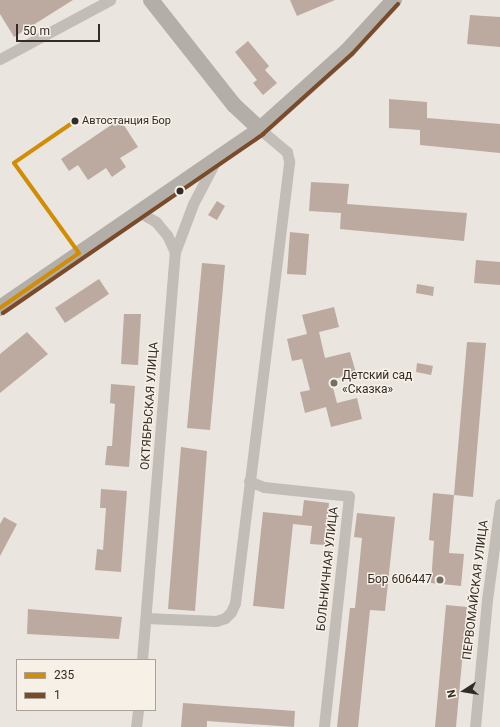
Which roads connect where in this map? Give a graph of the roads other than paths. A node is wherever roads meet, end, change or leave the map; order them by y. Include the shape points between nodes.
1 (110, 0) edge
2 (151, 0) edge
3 (394, 0) edge
4 (0, 59) edge
5 (260, 129) junction
6 (215, 162) junction
7 (140, 212) junction
8 (175, 252) junction
9 (0, 308) edge
10 (249, 481) junction
11 (500, 504) edge
12 (146, 618) junction
13 (142, 659) edge
14 (138, 711) edge
15 (136, 727) edge
16 (324, 727) edge
17 (474, 727) edge

1 - 4 street
2 - 5 street via 212,80
3 - 5 street via 348,50
5 - 6 street
5 - 10 street via 287,152 289,161
6 - 7 street
6 - 8 street, ОКТЯБРЬСКАЯ УЛИЦА via 187,216
7 - 8 street via 156,222 167,235
7 - 9 street
8 - 12 street, ОКТЯБРЬСКАЯ УЛИЦА
10 - 12 street via 235,603 231,612 225,618 216,620
10 - 16 street, БОЛЬНИЧНАЯ УЛИЦА via 264,487 349,496
11 - 17 street, ПЕРВОМАЙСКАЯ УЛИЦА via 486,605
12 - 13 street, ОКТЯБРЬСКАЯ УЛИЦА
14 - 15 street

